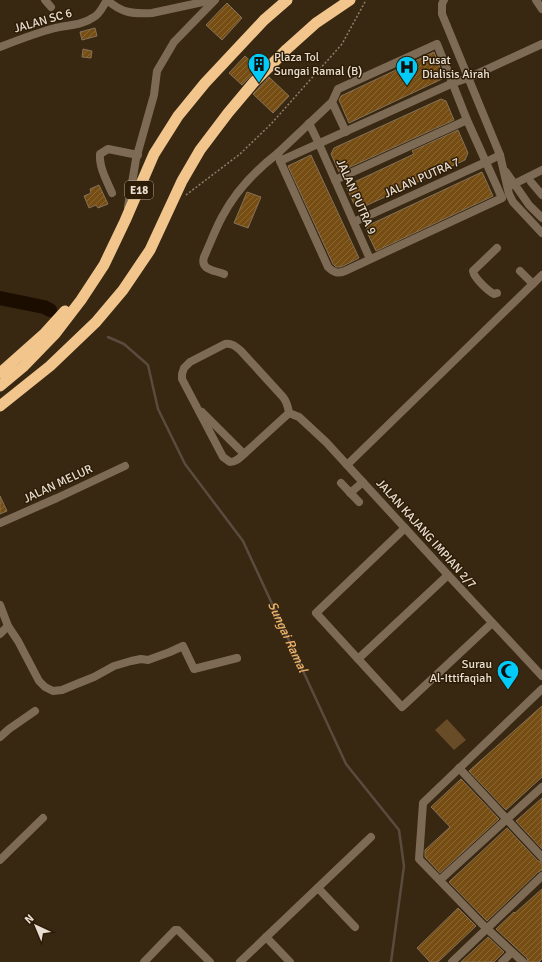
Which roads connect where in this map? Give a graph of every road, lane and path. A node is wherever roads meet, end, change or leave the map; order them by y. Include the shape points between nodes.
1 (45, 0) edge
2 (107, 0) edge
3 (212, 0) edge
4 (215, 0) edge
5 (287, 0) edge
6 (350, 0) edge
7 (366, 0) edge
8 (444, 0) edge
9 (536, 0) edge
10 (51, 7) dead end
11 (542, 9) edge
12 (542, 44) edge
13 (0, 47) edge
14 (468, 78) junction
15 (453, 83) junction
16 (332, 102) junction
17 (467, 120) junction
18 (309, 123) junction
19 (346, 132) junction
20 (319, 144) junction
21 (278, 152) junction
22 (138, 155) junction
23 (500, 155) junction
24 (280, 161) junction
25 (486, 162) junction
26 (542, 170) edge
27 (542, 176) edge
28 (335, 180) junction
29 (531, 182) junction
30 (510, 190) junction
31 (112, 193) dead end
32 (542, 195) edge
33 (183, 196) dead end
34 (542, 218) edge
35 (125, 222) junction
36 (354, 222) junction
37 (542, 232) edge
38 (497, 248) dead end
39 (370, 259) junction
40 (104, 264) junction
41 (520, 271) dead end
42 (224, 274) dead end
43 (542, 275) edge
44 (533, 284) junction
45 (497, 293) dead end
46 (0, 373) edge
47 (0, 386) edge
48 (196, 405) junction
49 (0, 406) edge
50 (289, 413) junction
51 (244, 454) junction
52 (347, 465) junction
53 (125, 466) dead end
54 (362, 482) junction
55 (340, 483) dead end
56 (350, 493) junction
57 (359, 502) dead end
58 (0, 522) edge
59 (405, 528) junction
60 (448, 575) junction
61 (0, 605) edge
62 (492, 623) junction
63 (8, 626) junction
64 (0, 634) edge
65 (238, 658) dead end
66 (358, 659) junction
67 (542, 676) edge
68 (542, 689) edge
69 (35, 711) dead end
70 (0, 737) edge
71 (460, 768) junction
72 (542, 787) edge
73 (43, 818) dead end
74 (507, 819) junction
75 (371, 836) dead end
76 (542, 857) edge
77 (0, 860) edge
78 (542, 876) edge
79 (440, 880) junction
80 (318, 888) junction
81 (354, 927) dead end
82 (488, 928) junction
83 (266, 937) junction
84 (512, 952) junction
85 (144, 962) edge
86 (210, 962) edge
87 (240, 962) edge
88 (290, 962) edge
89 (452, 962) edge
90 (502, 962) edge
91 (523, 962) edge

1 - 10 street
2 - 3 street via 114,6 132,13 152,13
2 - 13 street, JALAN SC 6 via 96,17 86,22 56,28
4 - 22 street via 174,42 157,71 154,95
5 - 35 highway, E18 via 264,20 178,116 154,154
6 - 49 highway via 316,23 254,82 200,150 182,181 150,250 123,290 96,322 50,366
7 - 33 path via 342,44 271,124 240,154
8 - 14 street via 442,14
9 - 11 street
12 - 14 street
14 - 15 street
14 - 23 street
15 - 16 street via 437,44 338,89
15 - 17 street
15 - 19 street
16 - 18 street
16 - 19 street
17 - 25 street
17 - 28 street
18 - 20 street, JALAN PUTRA 9
18 - 21 street
19 - 20 street
20 - 24 street
20 - 28 street, JALAN PUTRA 9
21 - 24 street
21 - 42 street via 249,180 234,199 222,217 204,257 204,266
22 - 31 street via 108,149 100,154 103,171
22 - 35 street
23 - 25 street, JALAN PUTRA 7
23 - 30 street
24 - 39 street via 331,271 340,273
25 - 30 street
25 - 36 street, JALAN PUTRA 7
26 - 30 street
27 - 29 street
28 - 36 street, JALAN PUTRA 9
29 - 30 street
29 - 32 street
30 - 34 street
30 - 37 street via 513,202
30 - 39 street
35 - 40 highway, E18
36 - 39 street, JALAN PUTRA 9
38 - 45 street via 473,271 489,291
40 - 46 highway via 45,333
40 - 47 highway, E18 via 55,334
41 - 44 street
43 - 44 street
44 - 52 street
48 - 50 street via 182,379 184,368 190,362 225,344 230,344 241,351 283,397
48 - 51 street
48 - 51 street via 226,461 234,462
50 - 51 street
50 - 52 street, JALAN KAJANG IMPIAN 2/7 via 299,417
52 - 54 street, JALAN KAJANG IMPIAN 2/7
53 - 58 street, JALAN MELUR
54 - 56 street
54 - 59 street, JALAN KAJANG IMPIAN 2/7
55 - 56 street
56 - 57 street
59 - 60 street, JALAN KAJANG IMPIAN 2/7
59 - 66 street via 316,613
60 - 62 street, JALAN KAJANG IMPIAN 2/7
60 - 66 street
61 - 63 street
62 - 66 street via 402,707
62 - 67 street, JALAN KAJANG IMPIAN 2/7
63 - 64 street
63 - 65 street via 39,681 53,691 62,690 131,660 148,660 183,646 194,669
68 - 71 street
69 - 70 street
71 - 74 street
71 - 79 street via 423,803 419,859
72 - 74 street
73 - 77 street
74 - 76 street
74 - 79 street
75 - 80 street
78 - 82 street
79 - 82 street
80 - 81 street
80 - 83 street
82 - 84 street
82 - 89 street
83 - 87 street
83 - 88 street
84 - 90 street
84 - 91 street
85 - 86 street via 175,930 178,930

